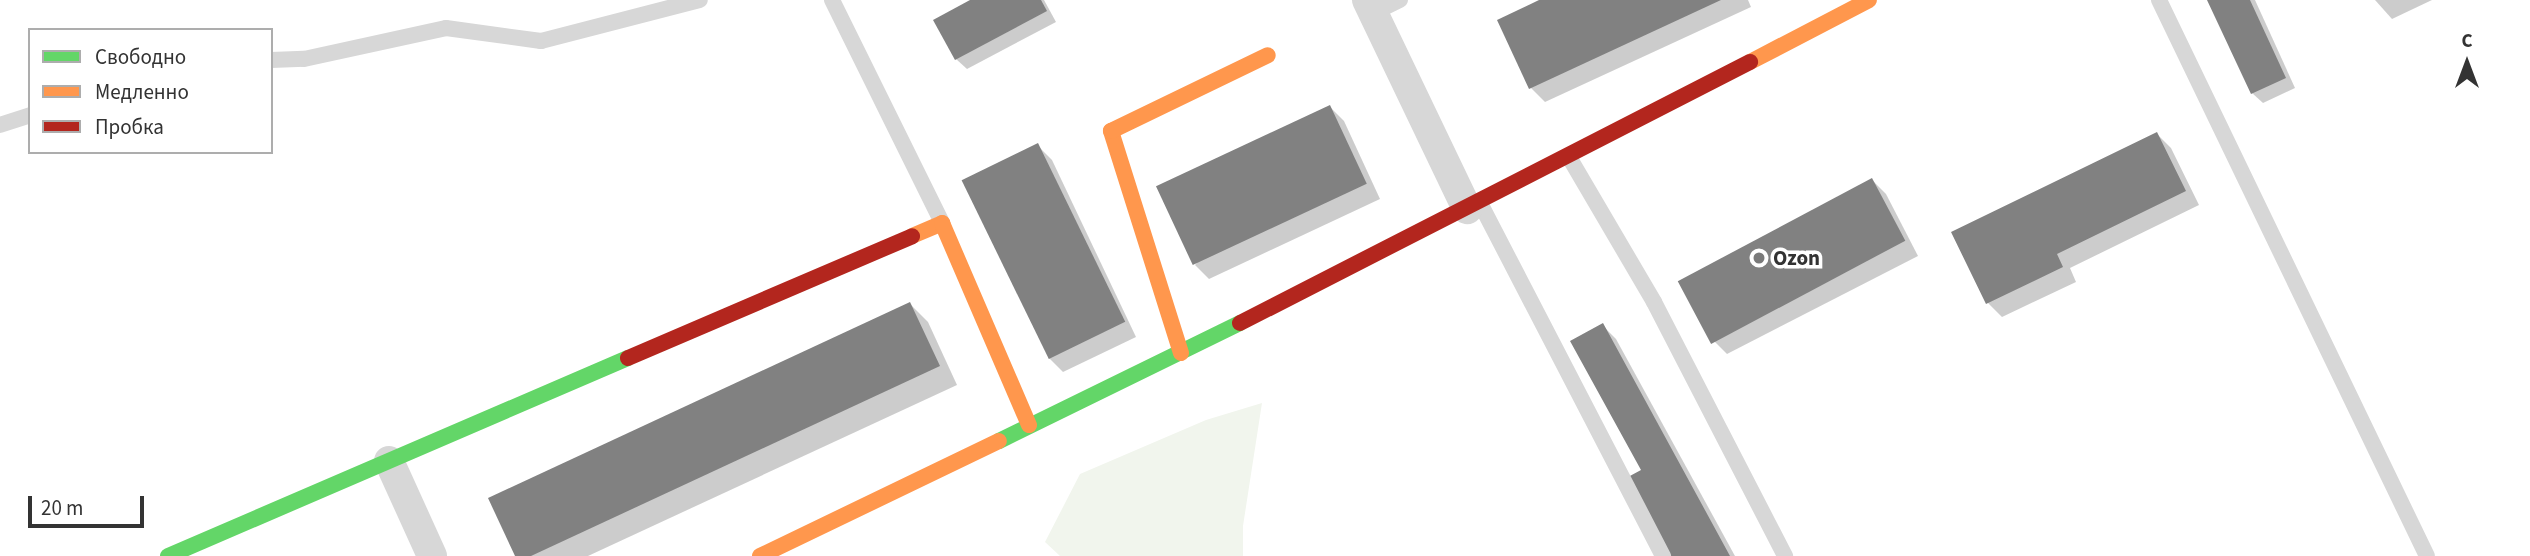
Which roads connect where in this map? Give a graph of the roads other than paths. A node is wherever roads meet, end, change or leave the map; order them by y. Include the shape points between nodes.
1 (700, 0) edge
2 (832, 0) edge
3 (1401, 0) edge
4 (1869, 0) edge
5 (2159, 0) edge
6 (1842, 6) edge
7 (1370, 7) edge
8 (1268, 55) dead end
9 (273, 60) edge
10 (28, 116) edge
11 (0, 125) edge
12 (1568, 155) junction
13 (1473, 206) junction
14 (942, 223) junction
15 (1181, 353) junction
16 (1030, 425) junction
17 (389, 461) junction
18 (168, 556) edge
19 (432, 556) edge
20 (760, 556) edge
21 (1662, 556) edge
22 (1785, 556) edge
23 (2427, 556) edge

1 - 9 lane via 541,41 446,28 304,59
2 - 14 lane
3 - 7 lane
4 - 6 street
5 - 23 lane
6 - 12 street
7 - 13 street
8 - 15 street via 1111,131
10 - 11 lane
12 - 13 street
12 - 22 lane via 1654,302
13 - 15 street
13 - 21 lane
14 - 16 street
14 - 17 street
15 - 16 street
16 - 20 street
17 - 18 street
17 - 19 street

